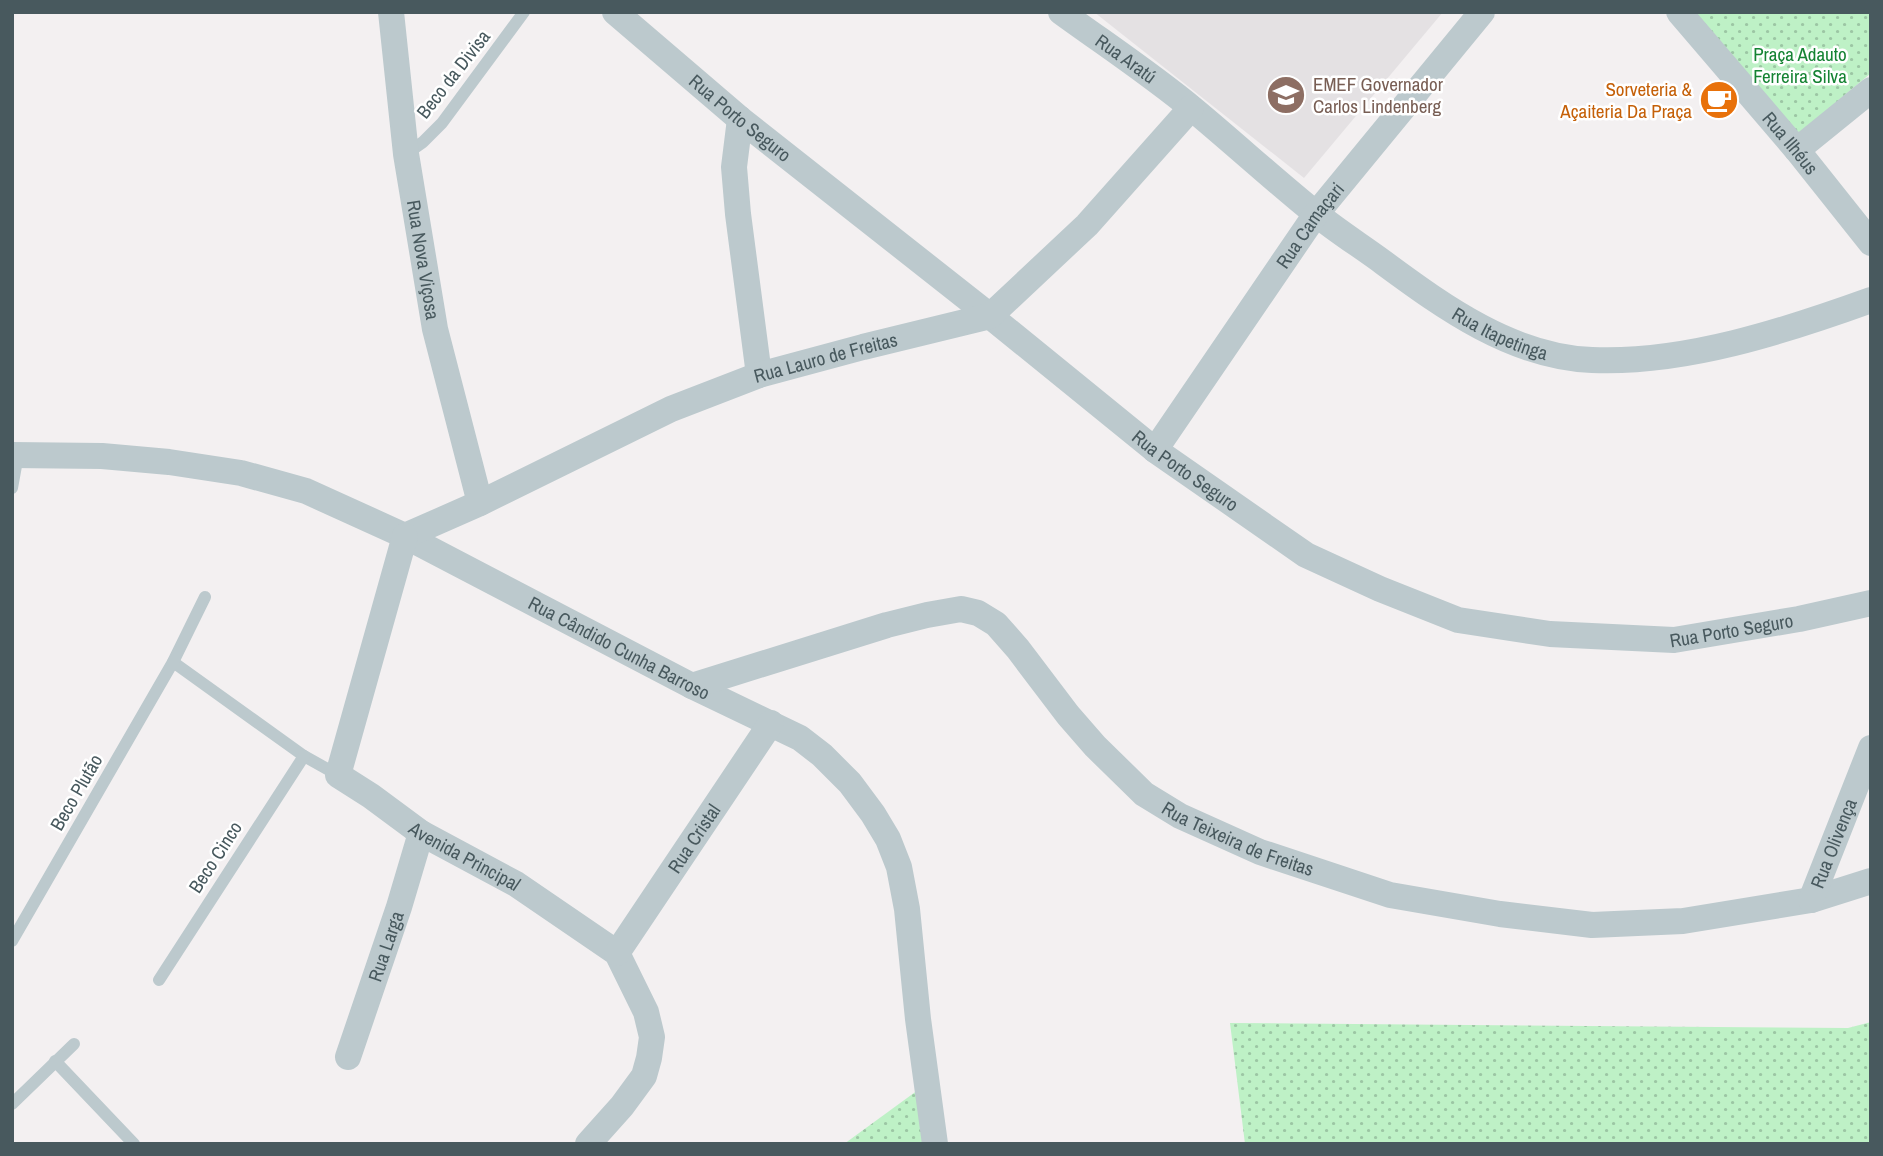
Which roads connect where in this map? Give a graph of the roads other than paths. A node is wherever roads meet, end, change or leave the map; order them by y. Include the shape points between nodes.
1 (391, 12) edge
2 (524, 12) edge
3 (615, 12) edge
4 (1061, 12) edge
5 (1482, 12) edge
6 (1679, 12) edge
7 (1871, 90) edge
8 (1191, 108) junction
9 (740, 119) junction
10 (1797, 150) junction
11 (406, 154) junction
12 (1316, 214) junction
13 (1871, 243) edge
14 (1871, 300) edge
15 (990, 316) junction
16 (759, 375) junction
17 (1155, 450) junction
18 (15, 455) edge
19 (12, 488) edge
20 (480, 503) junction
21 (405, 536) junction
22 (205, 597) dead end
23 (1871, 603) edge
24 (173, 662) junction
25 (692, 686) junction
26 (771, 723) junction
27 (1871, 748) edge
28 (304, 755) junction
29 (338, 775) junction
30 (421, 833) junction
31 (1871, 881) edge
32 (1811, 900) junction
33 (12, 941) edge
34 (617, 953) junction
35 (159, 980) dead end
36 (74, 1044) dead end
37 (348, 1056) dead end
38 (55, 1061) junction
39 (12, 1104) edge
40 (134, 1144) edge
41 (588, 1144) edge
42 (935, 1144) edge

1 - 11 street, Rua Nova Viçosa
2 - 11 lane, Beco da Divisa via 442,123
3 - 9 street, Rua Porto Seguro
4 - 8 street, Rua Aratú
5 - 12 street, Rua Camaçari
6 - 10 street, Rua Ilhéus
7 - 10 street
8 - 12 street, Rua Itapetinga
8 - 15 street, Rua Lauro de Freitas via 1087,225
9 - 15 street, Rua Porto Seguro
9 - 16 street via 734,167
10 - 13 street, Rua Ilhéus
11 - 20 street, Rua Nova Viçosa via 435,329
12 - 14 street, Rua Itapetinga via 1461,317 1510,341 1590,360 1643,359 1735,343
12 - 17 street, Rua Camaçari
15 - 16 street, Rua Lauro de Freitas
15 - 17 street, Rua Porto Seguro
16 - 20 street, Rua Lauro de Freitas via 671,409
17 - 23 street, Rua Porto Seguro via 1306,555 1458,620 1550,634 1674,640
18 - 19 lane
18 - 21 street, Rua Cândido Cunha Barroso via 116,457 241,473 306,491
20 - 21 street, Rua Lauro de Freitas
21 - 25 street, Rua Cândido Cunha Barroso
21 - 29 street
22 - 24 lane, Beco Plutão
24 - 28 lane
24 - 33 lane, Beco Plutão
25 - 26 street, Rua Cândido Cunha Barroso
25 - 32 street, Rua Teixeira de Freitas via 887,625 961,609 996,624 1086,736 1144,794 1180,816 1260,852 1390,895 1592,925 1683,921
26 - 34 street, Rua Cristal
26 - 42 street, Rua Cândido Cunha Barroso via 800,738 850,783 888,839 899,867
27 - 32 street, Rua Olivença
28 - 29 lane
28 - 35 lane, Beco Cinco
29 - 30 street, Avenida Principal
30 - 34 street, Avenida Principal via 516,884
30 - 37 street, Rua Larga
31 - 32 street, Rua Teixeira de Freitas
34 - 41 street, Avenida Principal via 646,1012 652,1037 649,1058 645,1076
36 - 38 lane
38 - 39 lane
38 - 40 lane

